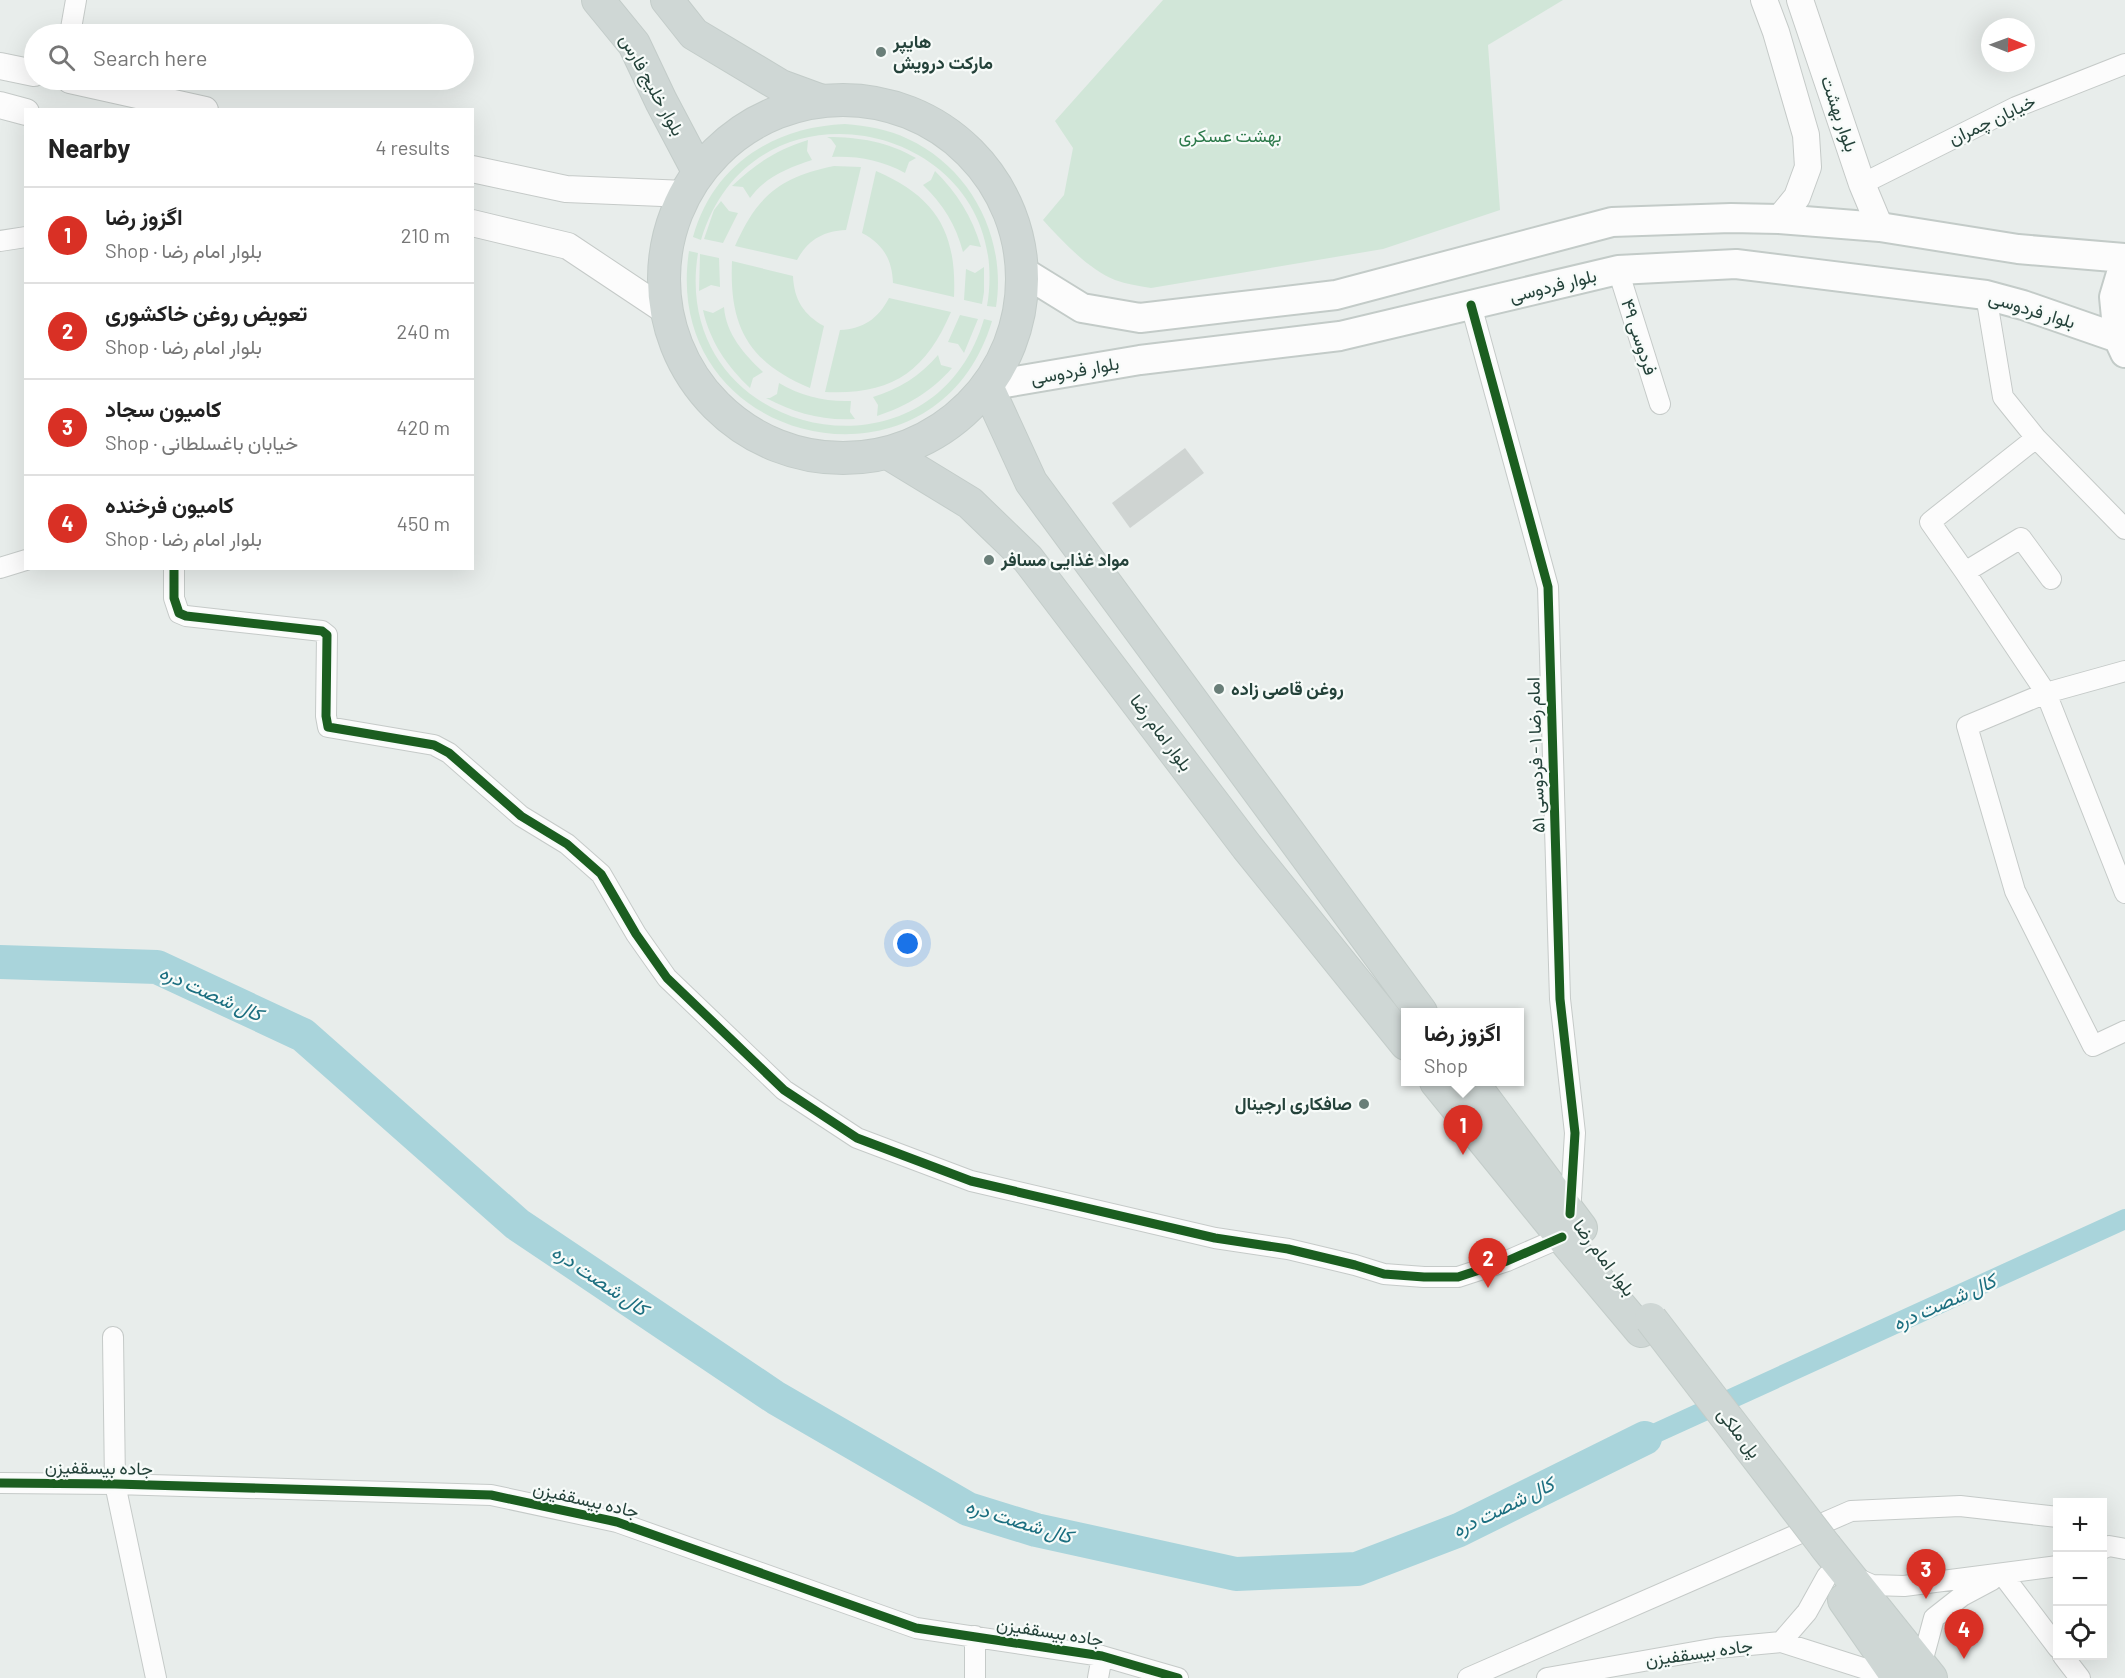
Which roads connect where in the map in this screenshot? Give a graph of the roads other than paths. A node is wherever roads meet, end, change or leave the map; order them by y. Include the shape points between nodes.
1 (76, 0) edge
2 (598, 0) edge
3 (667, 0) edge
4 (1764, 0) edge
5 (1800, 0) edge
6 (72, 24) edge
7 (2125, 64) edge
8 (0, 66) edge
9 (24, 71) edge
10 (115, 90) edge
11 (822, 101) junction
12 (0, 105) edge
13 (196, 108) edge
14 (24, 111) edge
15 (474, 169) edge
16 (693, 183) junction
17 (1862, 184) junction
18 (1779, 219) junction
19 (474, 223) edge
20 (1880, 227) junction
21 (24, 237) edge
22 (0, 242) edge
23 (2125, 259) edge
24 (1618, 270) junction
25 (1022, 271) junction
26 (1986, 295) junction
27 (1471, 305) junction
28 (667, 312) junction
29 (2121, 346) edge
30 (987, 386) junction
31 (1660, 404) dead end
32 (2036, 438) junction
33 (888, 453) junction
34 (2125, 529) edge
35 (24, 561) edge
36 (0, 567) edge
37 (174, 570) edge
38 (1965, 572) junction
39 (2051, 579) dead end
40 (2125, 671) edge
41 (2046, 693) junction
42 (1280, 821) junction
43 (1247, 846) junction
44 (2124, 884) edge
45 (1418, 1008) edge
46 (2125, 1031) edge
47 (1401, 1038) edge
48 (1440, 1086) edge
49 (1475, 1086) edge
50 (1566, 1226) junction
51 (1646, 1325) joint
52 (113, 1337) dead end
53 (0, 1483) edge
54 (115, 1484) junction
55 (2053, 1516) edge
56 (1829, 1563) junction
57 (2053, 1567) edge
58 (2002, 1575) junction
59 (975, 1636) junction
60 (2053, 1641) edge
61 (1781, 1642) junction
62 (1102, 1656) junction
63 (2066, 1660) edge
64 (1911, 1675) edge
65 (156, 1678) edge
66 (975, 1678) edge
67 (1098, 1678) edge
68 (1178, 1678) edge
69 (1468, 1678) edge
70 (1547, 1678) edge
71 (2080, 1678) edge

1 - 6 street
2 - 16 main road, بلوار خلیج فارس via 634,44
3 - 11 main road via 694,34 781,86
4 - 18 street, بلوار بهشت via 1806,135 1808,167 1797,197
5 - 17 street, بلوار بهشت
7 - 17 street, خیابان چمران via 2016,106
8 - 9 street
10 - 13 street
11 - 16 main road via 775,113 753,124 715,154
11 - 25 main road via 871,102 895,108 932,124 959,143 986,173 1003,200 1019,247
12 - 14 street
15 - 16 street via 566,189
16 - 28 main road via 671,232 665,264
17 - 20 street, بلوار بهشت
18 - 20 main road
18 - 25 main road via 1612,222 1336,295 1140,318 1082,308
19 - 28 street via 568,246
20 - 23 main road via 2018,249
21 - 22 street
23 - 29 main road via 2114,297
24 - 26 main road, بلوار فردوسی via 1736,264
24 - 27 main road, بلوار فردوسی
24 - 31 street, فردوسی ۴۹
25 - 30 main road via 1015,327
26 - 29 main road, بلوار فردوسی via 2023,305
26 - 32 street via 2003,397
27 - 30 main road, بلوار فردوسی via 1340,336 1140,360
27 - 50 street, امام رضا ۱ - فردوسی ۵۱ via 1548,587 1560,999 1575,1133
28 - 33 main road via 683,359 695,380 710,399 747,431 815,457 864,458
30 - 33 main road via 971,405 933,435
30 - 42 main road via 1031,482
32 - 34 street
32 - 38 street via 1930,522
33 - 43 main road, بلوار امام رضا via 969,503 1028,560
35 - 36 street
37 - 50 street via 174,598 179,613 186,616 322,631 327,635 328,727 434,745 450,753 521,816 567,844 601,874 667,978 784,1090 857,1138 971,1181 1215,1238 1288,1249 1384,1274 1458,1277 1507,1261
38 - 39 street via 2021,538
38 - 41 street
40 - 41 street
41 - 44 street
41 - 46 street via 1967,726 2015,891 2093,1046
42 - 43 main road
42 - 45 main road
43 - 47 main road, بلوار امام رضا
48 - 50 main road, بلوار امام رضا
49 - 50 main road, بلوار امام رضا
50 - 51 main road, بلوار امام رضا
51 - 56 main road, پل ملکی, bridge
52 - 54 street
53 - 54 street, جاده بیسقفیزن
54 - 59 street, جاده بیسقفیزن via 490,1496 617,1522 916,1628
54 - 65 street
55 - 69 street via 1960,1506 1851,1511
56 - 58 street via 1872,1585 1904,1586
56 - 61 street via 1807,1612
56 - 64 main road
57 - 58 street
58 - 60 street
58 - 64 street via 1962,1596 1934,1618
59 - 62 street, جاده بیسقفیزن
59 - 66 street
61 - 64 street
61 - 70 street, جاده بیسقفیزن via 1717,1648
62 - 67 street
62 - 68 street, جاده بیسقفیزن
63 - 71 street

